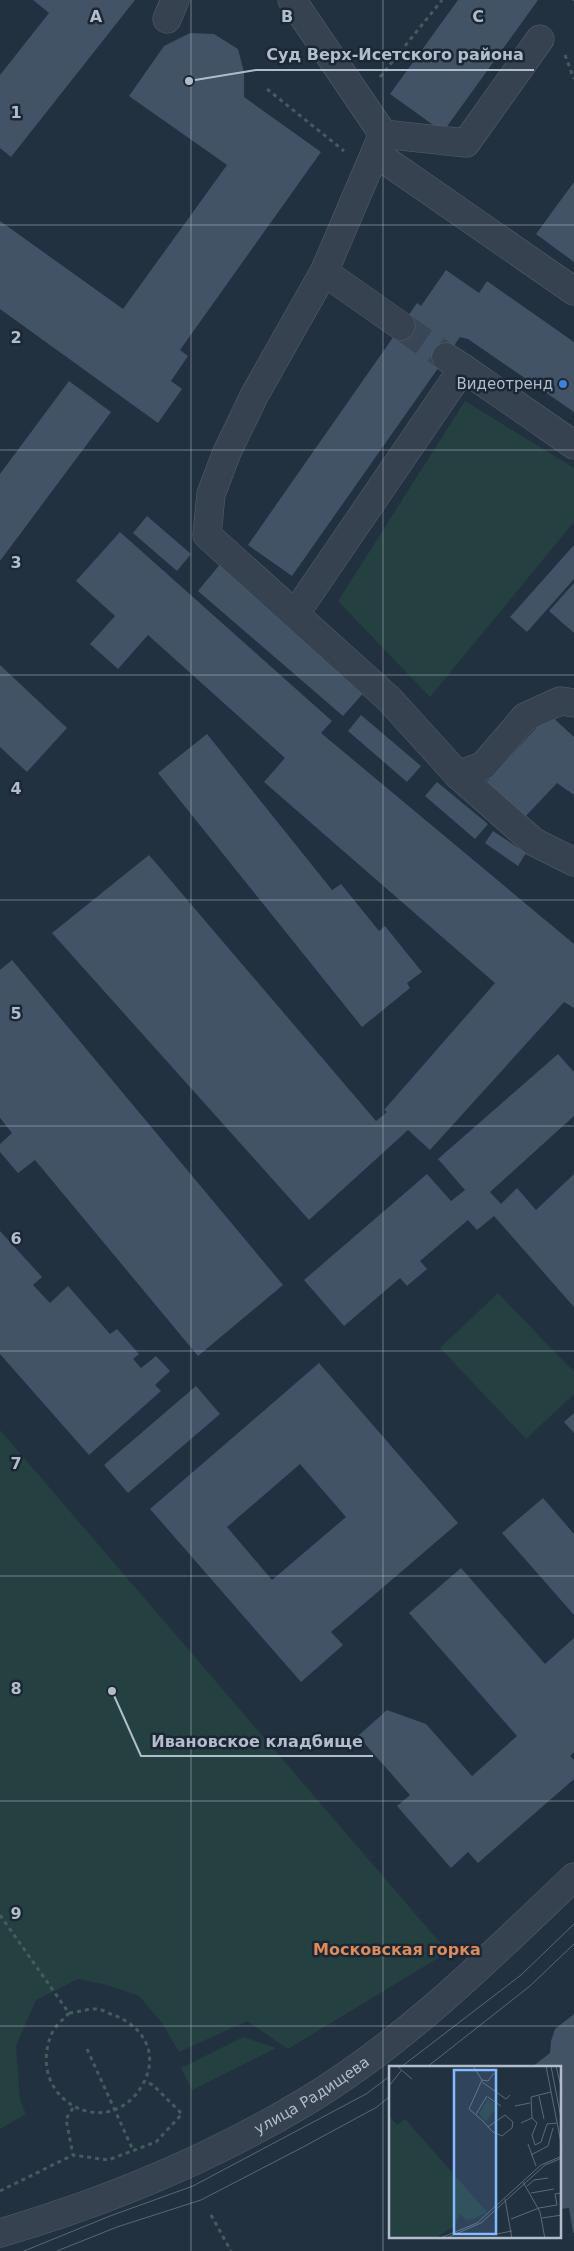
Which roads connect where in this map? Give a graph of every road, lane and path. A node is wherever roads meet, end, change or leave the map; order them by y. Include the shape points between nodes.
1 (292, 0) edge
2 (442, 0) edge
3 (540, 39) dead end
4 (569, 67) dead end
5 (574, 78) edge
6 (267, 89) dead end
7 (360, 101) junction
8 (376, 153) junction
9 (324, 272) junction
10 (574, 291) edge
11 (401, 326) tunnel mouth
12 (574, 445) edge
13 (304, 601) dead end
14 (574, 703) edge
15 (458, 775) junction
16 (574, 862) edge
17 (574, 1877) edge
18 (0, 1914) edge
19 (69, 2013) junction
20 (87, 2049) dead end
21 (144, 2081) junction
22 (73, 2108) junction
23 (116, 2110) junction
24 (133, 2150) junction
25 (73, 2155) junction
26 (0, 2191) edge
27 (212, 2215) dead end
28 (0, 2233) edge
29 (231, 2251) edge

1 - 7 street
2 - 7 path
3 - 8 street via 466,143
4 - 5 path
6 - 8 path
7 - 8 street
8 - 9 street
8 - 10 street
9 - 11 street
9 - 15 street via 226,452 211,494 206,535 389,699
12 - 13 street via 454,362
14 - 15 street via 560,701 525,717 483,766
15 - 16 street via 534,842
17 - 28 street, улица Радищева via 466,1980 381,2049 306,2102 220,2148 145,2182
18 - 19 path
19 - 21 path via 97,2009 124,2018 143,2034 149,2066
19 - 22 path via 52,2032 46,2059 52,2086 58,2096
20 - 23 path
21 - 23 path via 133,2097
21 - 24 path via 153,2085 182,2114 156,2142
22 - 23 path via 94,2112
22 - 25 path via 66,2119
23 - 24 path
24 - 25 path via 108,2160
25 - 26 path
27 - 29 path

